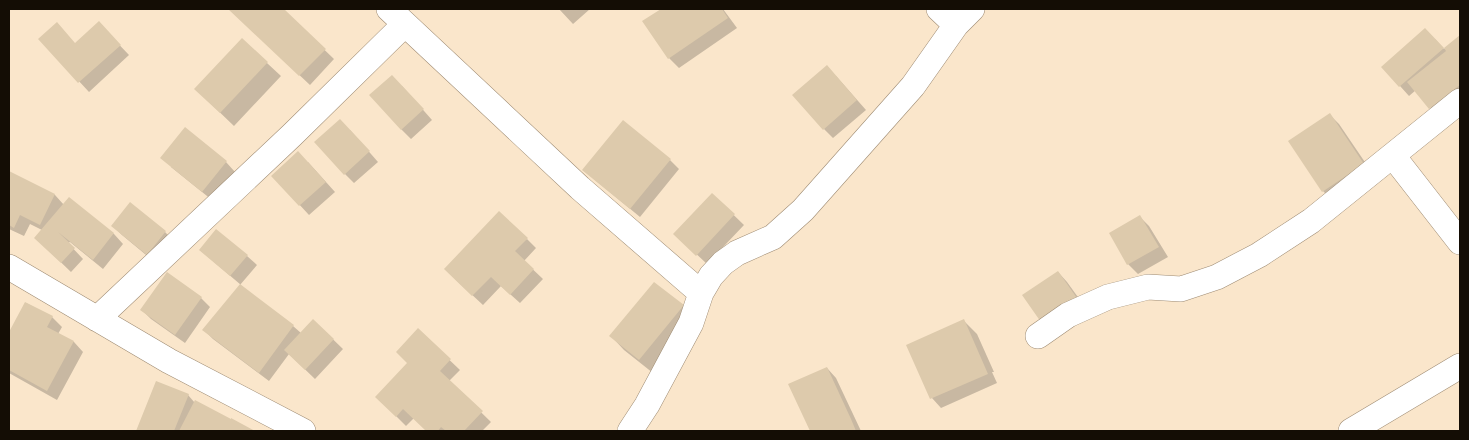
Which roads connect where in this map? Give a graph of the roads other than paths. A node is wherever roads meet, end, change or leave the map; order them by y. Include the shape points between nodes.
1 (955, 14) edge
2 (397, 16) edge
3 (1460, 101) edge
4 (1393, 156) junction
5 (1460, 242) edge
6 (9, 267) edge
7 (701, 293) junction
8 (97, 319) junction
9 (1038, 336) dead end
10 (1460, 366) edge
11 (303, 431) edge
12 (630, 431) edge
13 (1351, 431) edge

1 - 7 street via 913,86 804,210 773,237 723,263
2 - 7 street via 580,188
2 - 8 street via 292,135
3 - 4 street
4 - 5 street
4 - 9 street via 1311,221 1259,255 1181,289 1148,287 1108,297 1068,315
6 - 8 street
7 - 12 street via 691,323
8 - 11 street via 169,361
10 - 13 street

